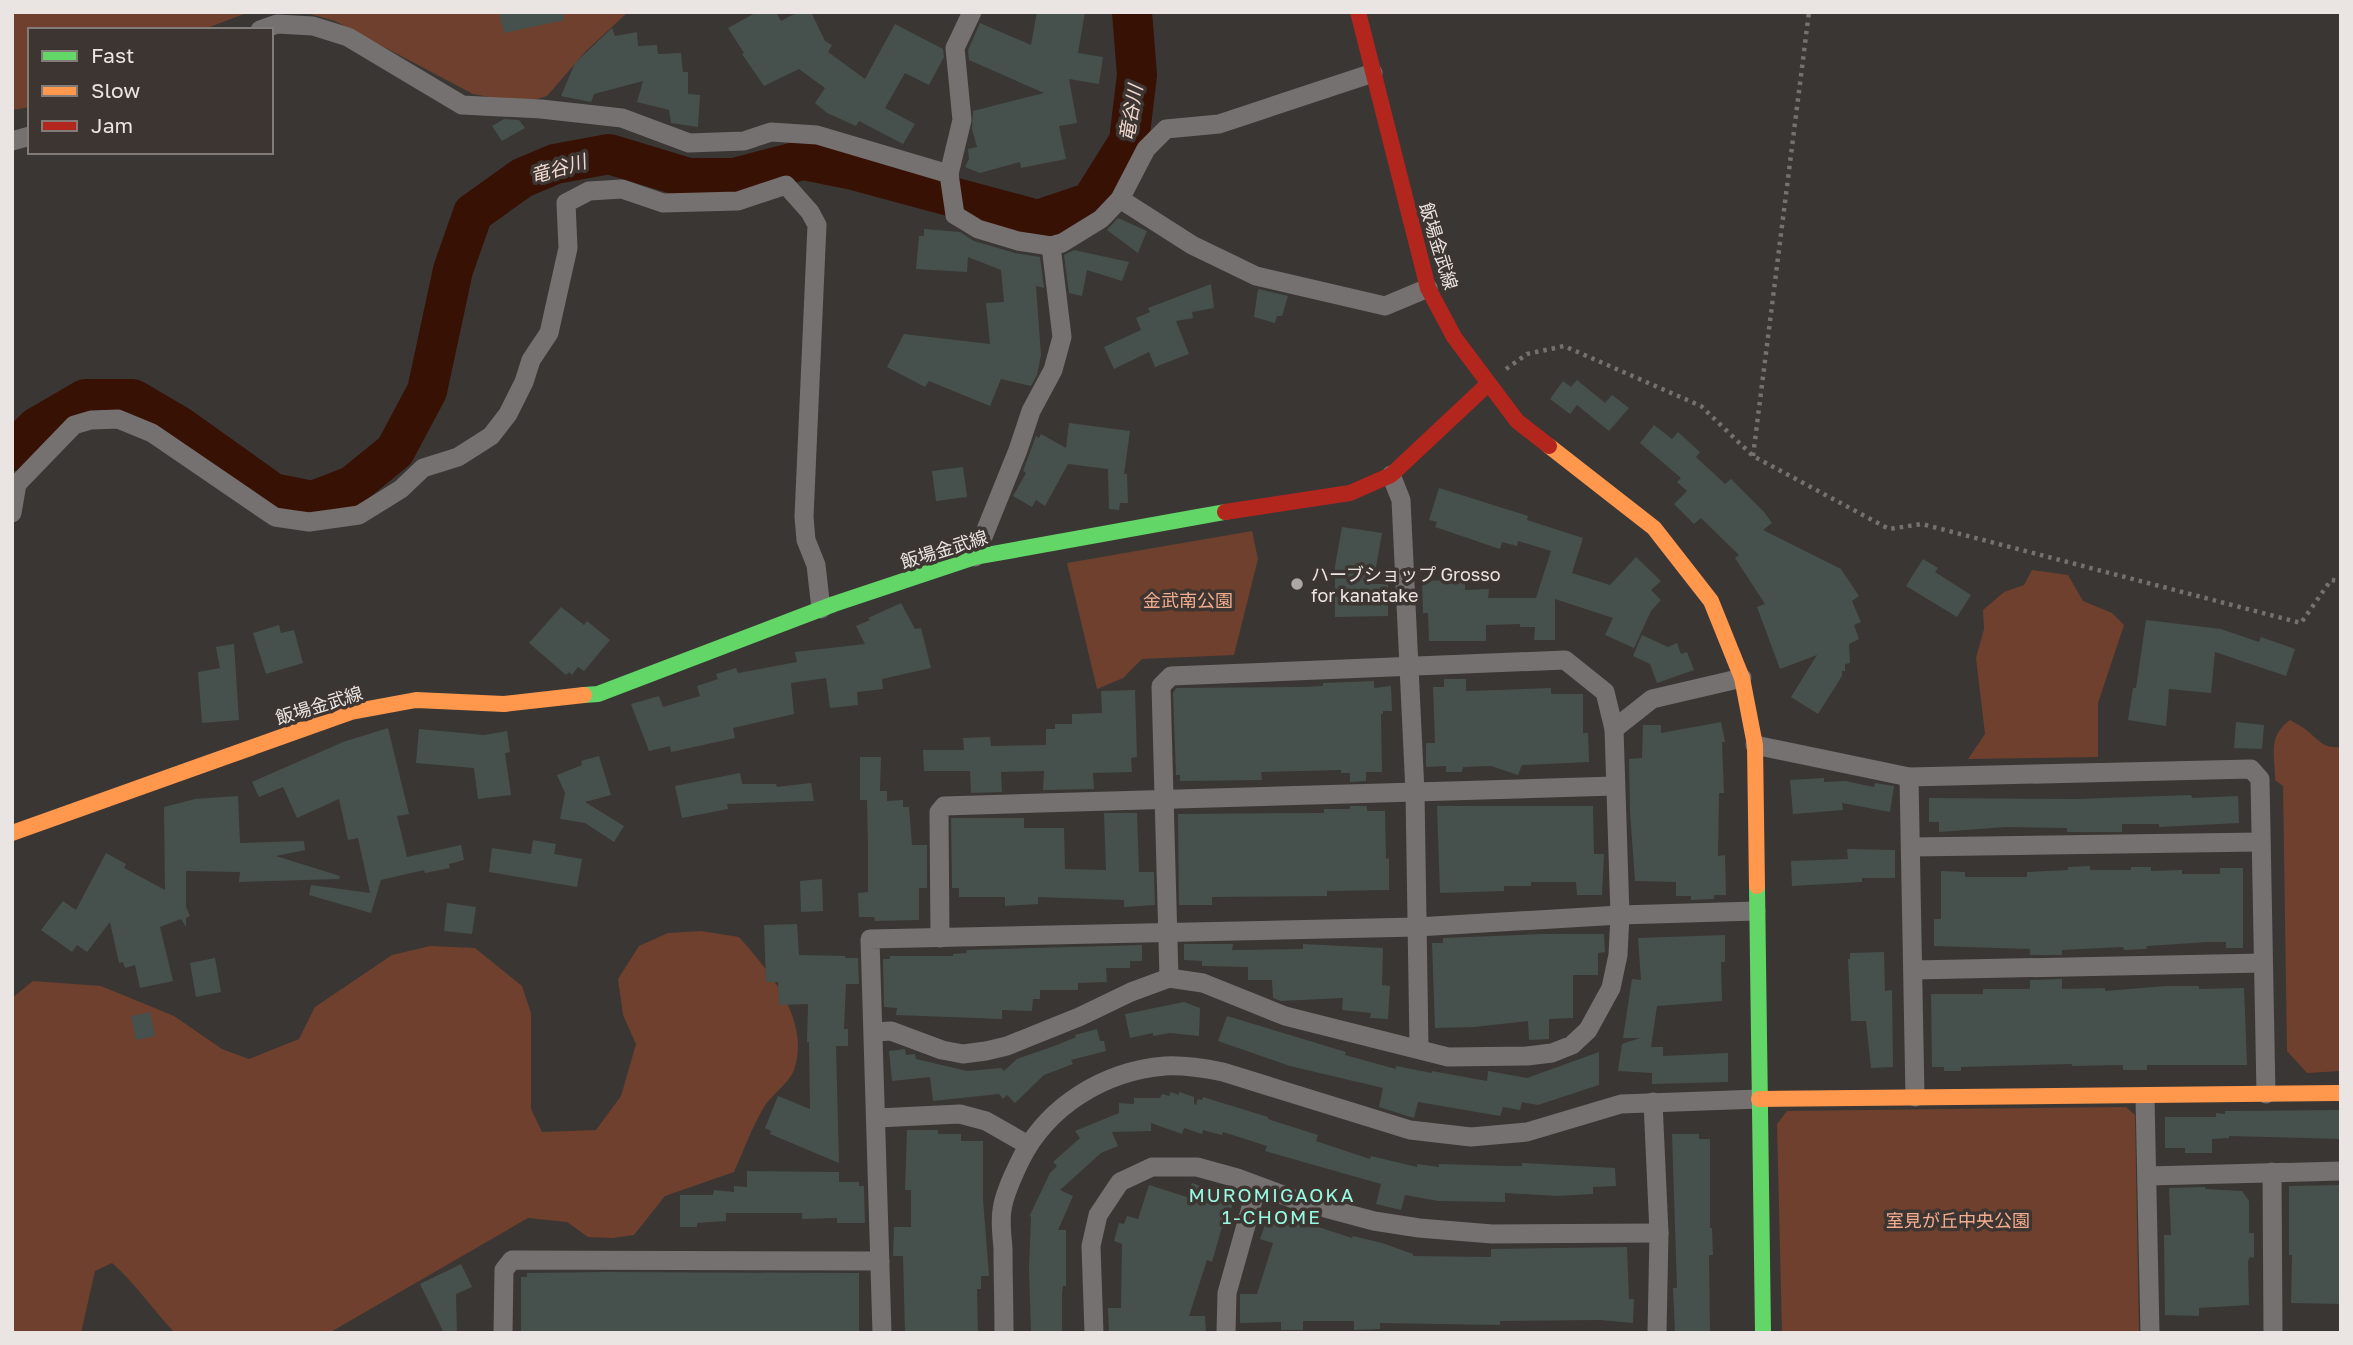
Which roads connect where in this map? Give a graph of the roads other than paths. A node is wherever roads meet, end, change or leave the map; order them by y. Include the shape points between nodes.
1 (972, 12) edge
2 (1358, 12) edge
3 (266, 28) edge
4 (1373, 73) junction
5 (949, 174) junction
6 (1120, 199) junction
7 (1051, 246) junction
8 (1428, 288) junction
9 (1488, 384) junction
10 (1391, 475) junction
11 (12, 513) edge
12 (975, 556) junction
13 (821, 609) junction
14 (1407, 665) junction
15 (1742, 678) junction
16 (1614, 729) junction
17 (1755, 745) junction
18 (1909, 778) junction
19 (1615, 786) junction
20 (1415, 792) junction
21 (1163, 801) junction
22 (12, 833) edge
23 (2260, 842) junction
24 (1912, 847) junction
25 (1756, 911) junction
26 (1620, 915) junction
27 (1417, 927) junction
28 (1168, 931) junction
29 (940, 938) junction
30 (2263, 963) junction
31 (1914, 970) junction
32 (1169, 978) junction
33 (874, 1032) junction
34 (1419, 1048) junction
35 (2341, 1093) edge
36 (2266, 1094) junction
37 (1915, 1097) junction
38 (2145, 1097) junction
39 (1759, 1100) junction
40 (1653, 1101) junction
41 (877, 1118) junction
42 (1028, 1145) junction
43 (2341, 1171) edge
44 (2272, 1172) junction
45 (2148, 1176) junction
46 (1257, 1186) junction
47 (1659, 1233) junction
48 (880, 1261) junction
49 (503, 1333) edge
50 (882, 1333) edge
51 (1004, 1333) edge
52 (1094, 1333) edge
53 (1226, 1333) edge
54 (1657, 1333) edge
55 (1763, 1333) edge
56 (2150, 1333) edge
57 (2273, 1333) edge

1 - 5 street via 955,48 962,120
2 - 4 main road, 飯場金武線
3 - 5 street via 277,24 313,26 348,37 462,105 622,118 689,142 744,141 771,132 817,135
4 - 6 street via 1219,124 1166,129 1146,149
4 - 8 main road, 飯場金武線
5 - 7 street via 955,215 995,235
6 - 7 street via 1101,219
6 - 8 street via 1192,245 1256,276 1385,306
7 - 12 street via 1062,337 1053,370 1031,411
8 - 9 main road, 飯場金武線 via 1454,337
9 - 10 main road, 飯場金武線
9 - 15 main road via 1517,421 1654,528 1711,601
10 - 12 main road, 飯場金武線 via 1350,493
10 - 14 street via 1401,499
11 - 13 street via 17,484 74,425 118,419 152,433 275,517 309,522 359,515 401,489 423,468 458,457 491,436 508,414 531,360 549,333 568,248 566,203 589,191 622,189 663,203 738,201 786,185 817,225 803,517 816,565
12 - 13 main road, 飯場金武線
13 - 22 main road, 飯場金武線 via 598,694 504,704 416,700 351,712
14 - 16 street via 1565,660 1605,692
14 - 20 street
14 - 21 street via 1171,676 1161,686
15 - 16 street via 1652,699
15 - 17 main road
16 - 19 street
17 - 18 street
17 - 25 main road
18 - 23 street via 2251,769 2260,779
18 - 24 street
19 - 20 street
19 - 26 street
20 - 21 street
20 - 27 street
21 - 28 street
21 - 29 street via 944,806 939,812
23 - 24 street
23 - 30 street
24 - 31 street
25 - 26 street
25 - 39 main road
26 - 27 street
26 - 34 street via 1611,988 1588,1030 1572,1045 1527,1056 1448,1057
27 - 28 street
27 - 34 street
28 - 29 street
28 - 32 street
29 - 33 street via 870,939
30 - 31 street
30 - 36 street
31 - 37 street
32 - 33 street via 986,1051 963,1054 891,1031
32 - 34 street via 1203,983 1285,1016
33 - 41 street
35 - 36 main road
36 - 38 main road
37 - 38 main road
37 - 39 main road
38 - 45 street
39 - 40 street
39 - 55 main road
40 - 42 street via 1620,1104 1527,1132 1471,1137 1410,1130 1223,1072 1166,1066 1139,1070 1086,1090 1055,1112
40 - 47 street
41 - 42 street via 960,1114 986,1121
41 - 48 street
42 - 51 street via 1002,1210
43 - 44 street
44 - 45 street
44 - 57 street
45 - 56 street
46 - 47 street via 1374,1221 1419,1228 1492,1234
46 - 52 street via 1197,1167 1152,1167 1120,1182 1098,1215 1091,1246
46 - 53 street via 1227,1293
47 - 54 street
48 - 49 street via 512,1260 503,1270
48 - 50 street

